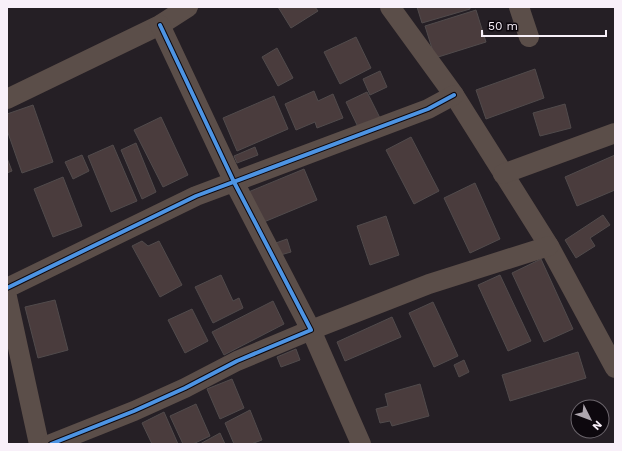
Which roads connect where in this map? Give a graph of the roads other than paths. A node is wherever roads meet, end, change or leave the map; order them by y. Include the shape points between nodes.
1 (188, 7) edge
2 (390, 7) edge
3 (519, 7) edge
4 (160, 25) junction
5 (528, 37) dead end
6 (454, 96) junction
7 (7, 99) edge
8 (615, 133) edge
9 (503, 174) junction
10 (234, 182) junction
11 (549, 246) junction
12 (7, 288) edge
13 (7, 297) edge
14 (311, 330) junction
15 (615, 368) edge
16 (39, 444) edge
17 (51, 444) edge
18 (361, 444) edge

1 - 4 street
2 - 6 street
3 - 5 street
4 - 7 street
4 - 10 street
6 - 9 street
6 - 10 street via 428,109
8 - 9 street
9 - 11 street
10 - 12 street via 196,196
10 - 14 street
11 - 14 street via 429,284
11 - 15 street
13 - 16 street
14 - 17 street via 237,361 149,404
14 - 18 street

